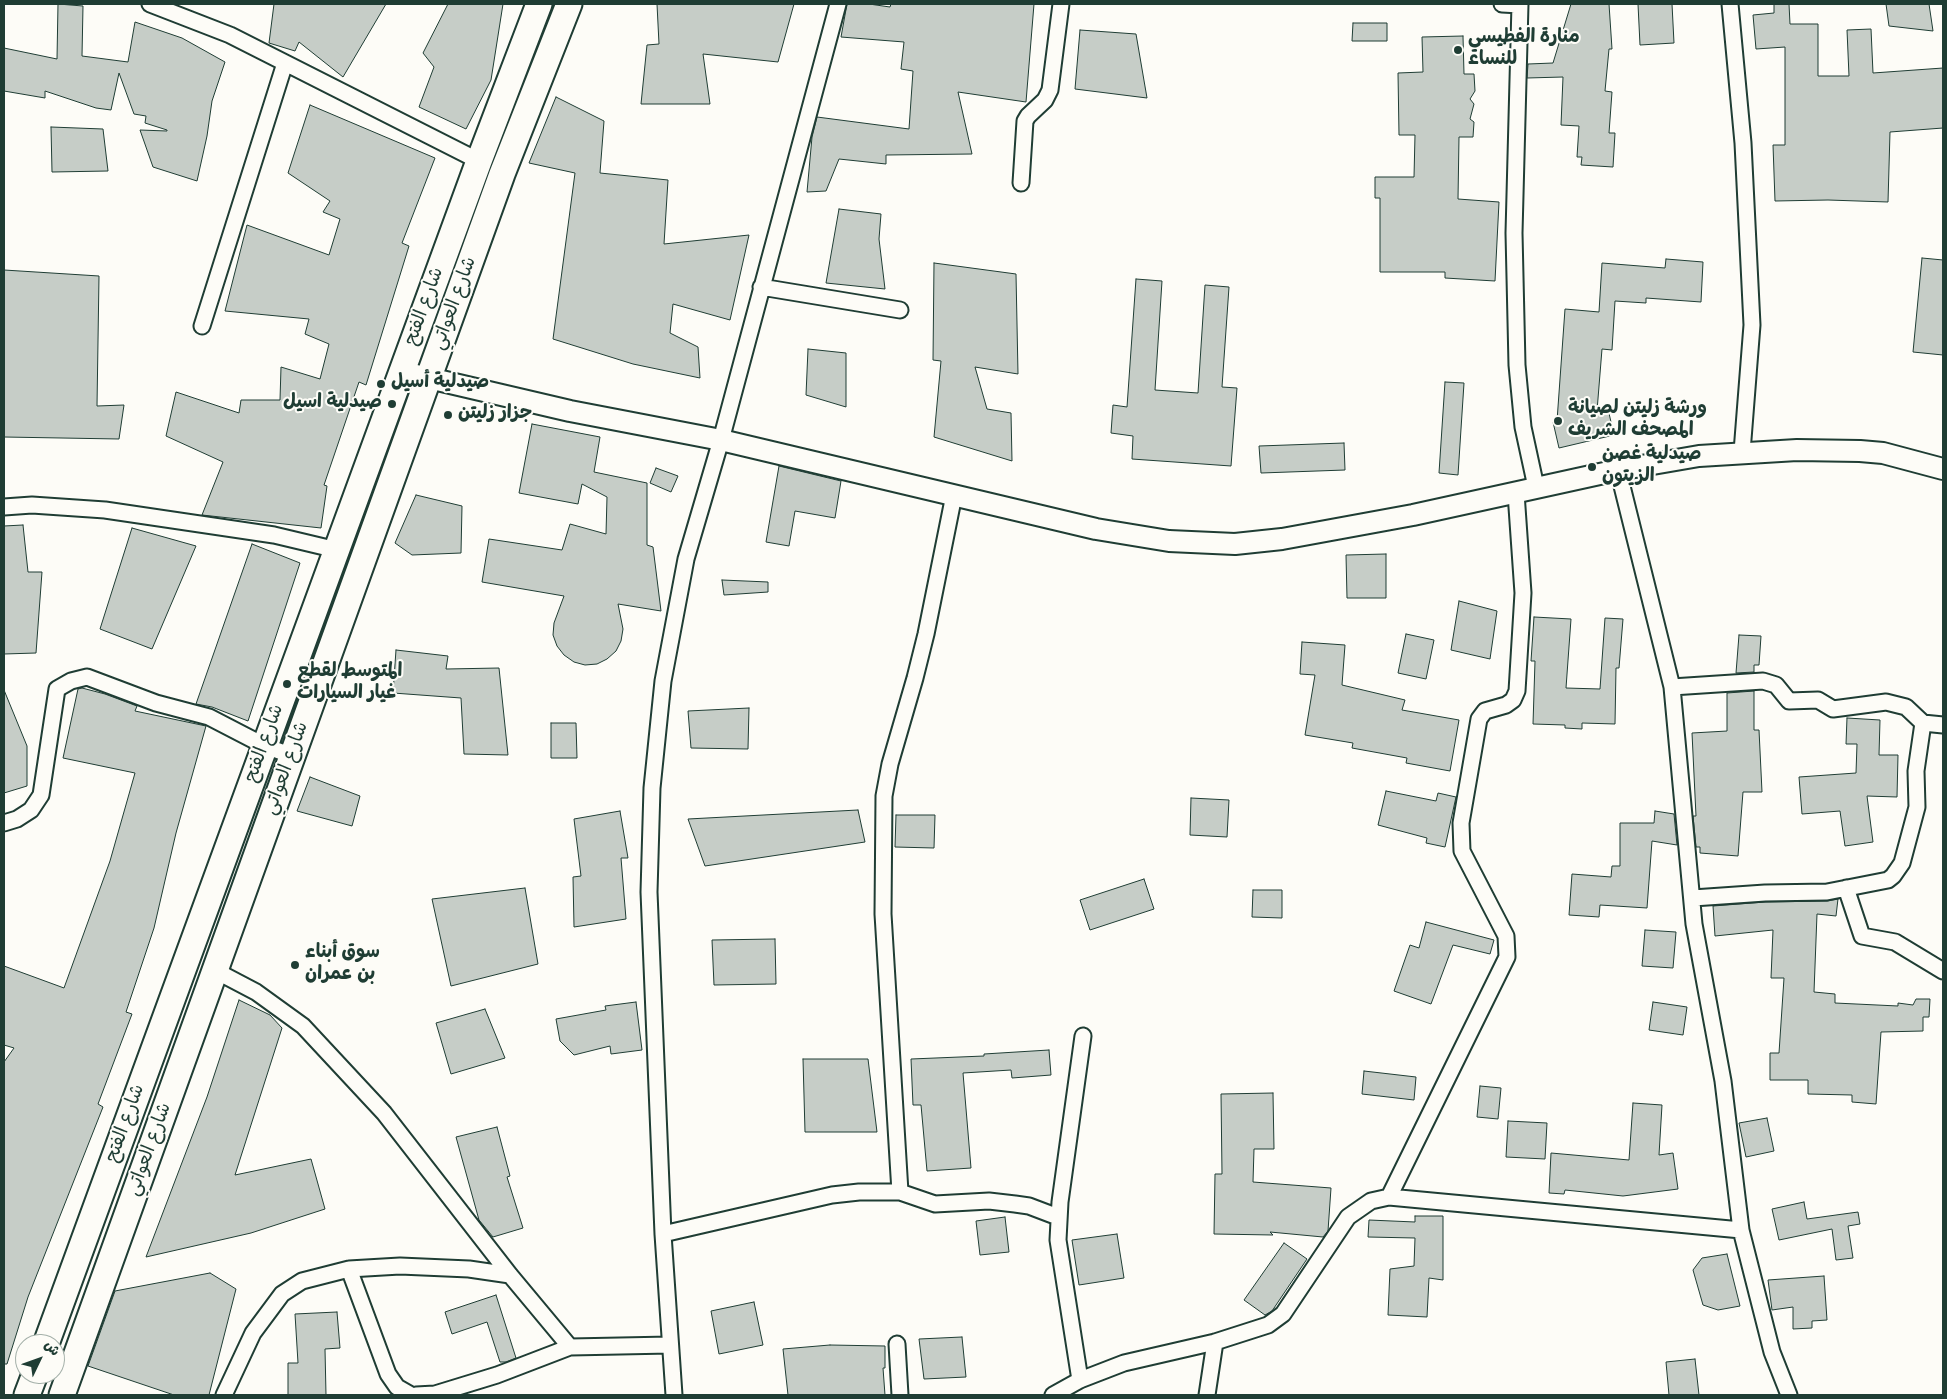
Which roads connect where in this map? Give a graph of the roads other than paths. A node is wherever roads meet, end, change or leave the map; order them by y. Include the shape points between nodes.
1 (150, 4) edge
2 (539, 4) edge
3 (569, 4) edge
4 (838, 4) edge
5 (1061, 4) edge
6 (1502, 4) edge
7 (1520, 4) edge
8 (1730, 4) edge
9 (285, 63) junction
10 (479, 161) junction
11 (1022, 183) dead end
12 (761, 287) junction
13 (900, 310) dead end
14 (202, 326) dead end
15 (402, 372) junction
16 (429, 378) junction
17 (721, 440) junction
18 (1742, 452) junction
19 (1943, 469) edge
20 (1618, 470) junction
21 (1536, 487) junction
22 (1516, 493) junction
23 (954, 495) junction
24 (4, 507) edge
25 (337, 550) junction
26 (1672, 687) junction
27 (1923, 724) junction
28 (1943, 725) edge
29 (265, 746) junction
30 (293, 756) junction
31 (4, 823) edge
32 (1846, 888) junction
33 (1693, 898) junction
34 (216, 971) junction
35 (1943, 971) edge
36 (1083, 1036) dead end
37 (900, 1192) junction
38 (1389, 1197) junction
39 (1058, 1217) junction
40 (1741, 1230) junction
41 (663, 1234) junction
42 (349, 1269) junction
43 (510, 1275) junction
44 (50, 1334) edge
45 (1214, 1342) junction
46 (670, 1344) junction
47 (897, 1344) dead end
48 (570, 1347) junction
49 (1080, 1380) junction
50 (62, 1395) edge
51 (224, 1395) edge
52 (411, 1395) edge
53 (416, 1395) edge
54 (674, 1395) edge
55 (900, 1395) edge
56 (1053, 1395) edge
57 (1207, 1395) edge
58 (1789, 1395) edge

1 - 9 street via 230,35
2 - 10 main road, شارع الفتح
3 - 16 main road, شارع العواتي via 502,174
4 - 12 street
5 - 11 street via 1050,90 1025,121
6 - 7 street
7 - 21 street via 1514,233 1516,365 1523,427
8 - 18 street via 1743,143 1752,325
9 - 10 street
9 - 14 street
10 - 15 main road, شارع الفتح
12 - 13 street
12 - 17 street
15 - 16 street
15 - 25 main road, شارع الفتح
16 - 17 street via 570,411
16 - 30 main road, شارع العواتي
17 - 23 street
17 - 41 street via 686,559 663,681 652,788 649,892
18 - 19 street via 1860,450
18 - 20 street
20 - 21 street
20 - 26 street
21 - 22 street
22 - 23 street via 1349,527 1235,544 1169,541 1096,528
22 - 38 street via 1523,593 1517,691 1506,705 1485,712 1479,718 1461,822 1462,850 1506,936 1507,957
23 - 37 street via 916,678 890,764 884,796 883,914
24 - 25 street via 32,505 105,510 274,535
25 - 29 main road, شارع الفتح
26 - 27 street via 1763,681 1776,686 1790,701 1818,700 1833,709 1886,702 1906,707
26 - 33 street
27 - 28 street
27 - 32 street via 1916,771 1917,808 1902,863 1888,880
29 - 30 street
29 - 31 street via 209,716 156,704 87,677 71,681 57,689 41,795 32,810
29 - 44 main road, شارع الفتح
30 - 34 main road, شارع العواتي
32 - 33 street via 1827,892
32 - 35 street via 1862,936 1895,942
33 - 40 street via 1694,924 1723,1082
34 - 43 street via 256,992 303,1026 384,1113
34 - 50 main road, شارع العواتي
36 - 39 street
37 - 39 street via 935,1204 988,1201 1029,1206
37 - 41 street via 832,1195
38 - 40 street
38 - 45 street via 1371,1201 1348,1217 1283,1314 1268,1326
39 - 49 street via 1058,1240
40 - 58 street via 1772,1352
41 - 46 street
42 - 43 street via 400,1266 469,1269
42 - 51 street via 302,1281 282,1294 253,1332
42 - 52 street via 388,1374 397,1388
43 - 48 street
45 - 49 street via 1124,1363
45 - 57 street
46 - 48 street
46 - 54 street
47 - 55 street
48 - 53 street via 497,1375 435,1394
49 - 56 street

